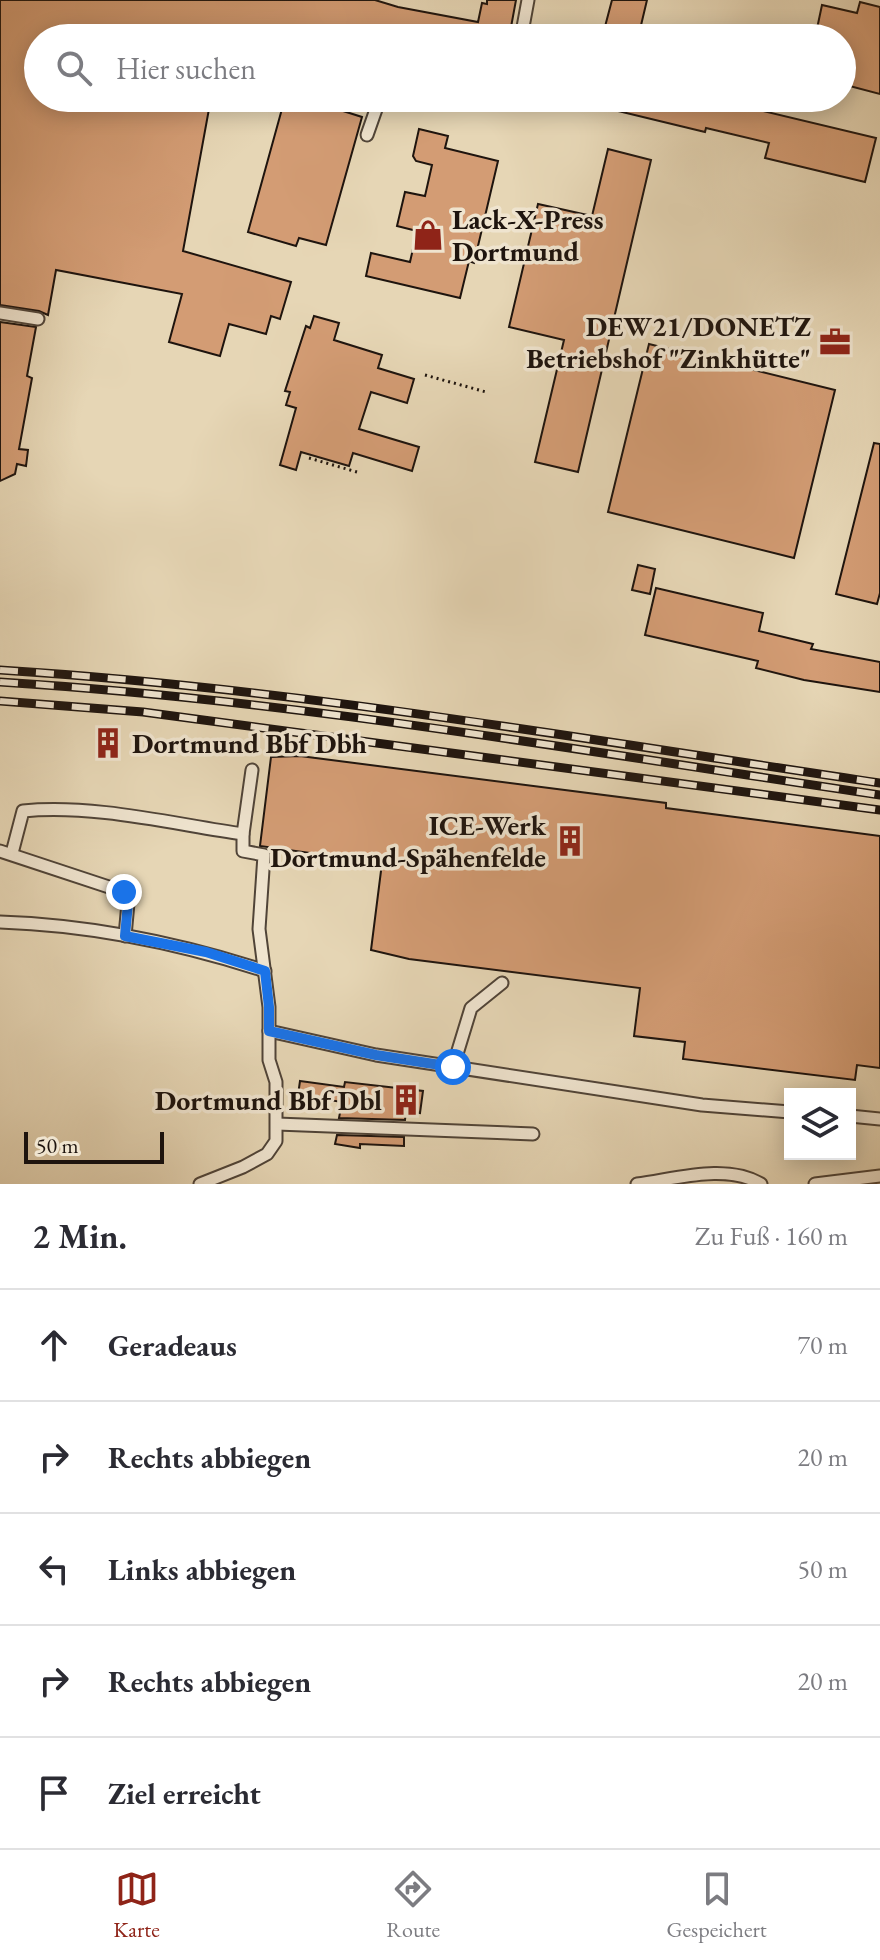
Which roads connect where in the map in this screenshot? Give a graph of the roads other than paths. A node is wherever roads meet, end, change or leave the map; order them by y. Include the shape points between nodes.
1 (528, 0) edge
2 (524, 24) edge
3 (375, 112) edge
4 (367, 135) dead end
5 (0, 313) edge
6 (38, 319) dead end
7 (252, 770) dead end
8 (243, 834) junction
9 (6, 852) edge
10 (0, 922) edge
11 (125, 936) junction
12 (265, 971) junction
13 (502, 983) dead end
14 (269, 1031) junction
15 (453, 1067) junction
16 (784, 1112) edge
17 (856, 1117) edge
18 (880, 1119) edge
19 (277, 1124) junction
20 (533, 1134) dead end
21 (880, 1176) edge
22 (200, 1184) edge
23 (637, 1184) edge
24 (761, 1184) edge
25 (815, 1184) edge

1 - 2 lane
3 - 4 lane
5 - 6 lane
7 - 8 lane
8 - 9 lane via 79,810 23,811
8 - 12 lane via 243,851 264,855 259,929
9 - 11 lane via 124,892
10 - 11 lane
11 - 12 lane via 206,952
12 - 14 lane
13 - 15 lane via 471,1008
14 - 15 lane
14 - 19 lane
15 - 16 lane via 702,1105
17 - 18 lane
19 - 20 lane
19 - 22 lane via 276,1141 267,1154
21 - 25 lane
23 - 24 lane via 713,1174 739,1174

